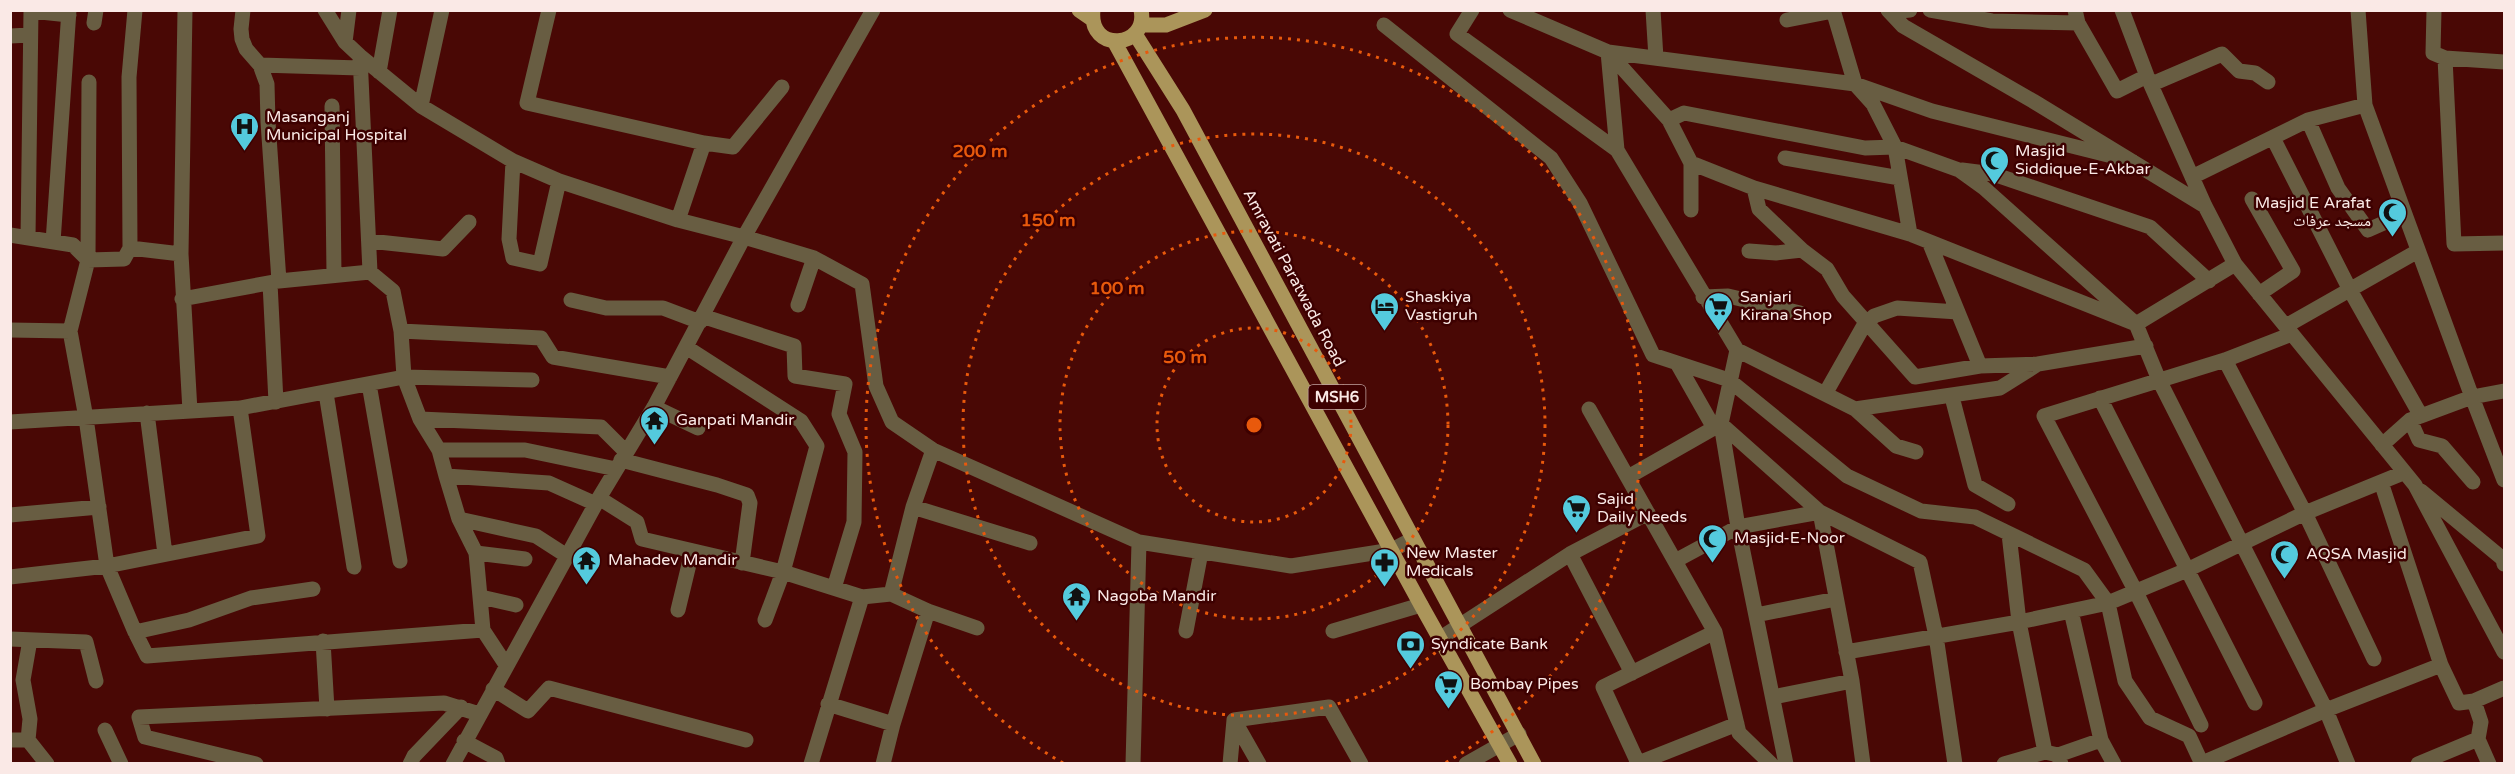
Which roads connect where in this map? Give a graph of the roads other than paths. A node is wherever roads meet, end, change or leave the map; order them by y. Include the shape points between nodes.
1 (135, 10) edge
2 (185, 10) edge
3 (243, 10) edge
4 (325, 10) edge
5 (349, 10) edge
6 (390, 10) edge
7 (442, 10) edge
8 (549, 10) edge
9 (873, 10) edge
10 (1205, 10) edge
11 (1472, 10) edge
12 (1510, 10) edge
13 (1653, 10) edge
14 (1910, 10) edge
15 (1930, 10) edge
16 (2122, 10) edge
17 (2358, 10) edge
18 (2434, 10) edge
19 (31, 11) edge
20 (1833, 11) edge
21 (1889, 11) edge
22 (69, 13) edge
23 (1088, 13) edge
24 (2076, 17) edge
25 (1787, 20) dead end
26 (1139, 23) edge
27 (1384, 26) dead end
28 (30, 35) junction
29 (10, 36) edge
30 (1114, 41) junction
31 (345, 42) junction
32 (1608, 52) junction
33 (1656, 58) junction
34 (2445, 58) junction
35 (360, 62) junction
36 (2505, 62) edge
37 (260, 65) junction
38 (379, 72) junction
39 (2149, 80) junction
40 (2268, 81) dead end
41 (89, 82) dead end
42 (1855, 84) junction
43 (782, 87) dead end
44 (2366, 105) junction
45 (332, 106) dead end
46 (421, 106) junction
47 (1669, 120) junction
48 (2308, 120) junction
49 (2273, 138) junction
50 (704, 143) junction
51 (1895, 147) junction
52 (1617, 150) junction
53 (1785, 158) dead end
54 (513, 160) junction
55 (2132, 161) junction
56 (1691, 163) junction
57 (1959, 170) junction
58 (2192, 177) junction
59 (1900, 178) junction
60 (559, 181) junction
61 (1754, 188) junction
62 (2252, 200) dead end
63 (2205, 206) junction
64 (1690, 210) dead end
65 (2404, 214) junction
66 (678, 220) junction
67 (469, 222) dead end
68 (1910, 234) junction
69 (10, 235) edge
70 (744, 237) junction
71 (28, 238) junction
72 (369, 241) junction
73 (53, 242) junction
74 (2505, 243) edge
75 (1930, 244) junction
76 (130, 248) junction
77 (1802, 250) junction
78 (1749, 251) dead end
79 (2418, 251) junction
80 (181, 254) junction
81 (814, 258) junction
82 (88, 260) junction
83 (2235, 264) junction
84 (370, 272) junction
85 (334, 275) junction
86 (2209, 281) junction
87 (275, 282) junction
88 (2350, 290) junction
89 (2259, 294) junction
90 (1703, 297) junction
91 (182, 299) junction
92 (571, 300) dead end
93 (798, 304) dead end
94 (1958, 312) junction
95 (1800, 314) dead end
96 (701, 319) junction
97 (1867, 322) junction
98 (2136, 324) junction
99 (10, 330) edge
100 (2289, 330) junction
101 (70, 331) junction
102 (401, 331) junction
103 (2146, 346) junction
104 (686, 347) junction
105 (1737, 350) junction
106 (2224, 360) junction
107 (1677, 363) junction
108 (2038, 364) junction
109 (1980, 366) junction
110 (404, 377) junction
111 (670, 377) junction
112 (532, 380) dead end
113 (2159, 380) junction
114 (1729, 381) junction
115 (369, 384) junction
116 (2505, 391) edge
117 (326, 393) junction
118 (1825, 394) junction
119 (1952, 397) junction
120 (2472, 397) junction
121 (2100, 398) junction
122 (276, 402) junction
123 (654, 407) junction
124 (240, 408) junction
125 (1589, 409) dead end
126 (1855, 409) junction
127 (190, 411) junction
128 (147, 413) junction
129 (86, 418) junction
130 (2415, 418) junction
131 (420, 419) junction
132 (10, 423) edge
133 (1717, 426) junction
134 (698, 428) dead end
135 (2382, 445) junction
136 (439, 450) junction
137 (933, 450) junction
138 (1916, 452) dead end
139 (621, 461) junction
140 (2403, 473) junction
141 (446, 476) junction
142 (1628, 477) junction
143 (2505, 480) edge
144 (2381, 482) junction
145 (2473, 483) dead end
146 (2415, 485) junction
147 (598, 501) junction
148 (2008, 504) dead end
149 (99, 507) junction
150 (913, 507) junction
151 (1820, 512) junction
152 (1648, 513) junction
153 (2305, 513) junction
154 (10, 514) edge
155 (459, 519) junction
156 (1738, 526) junction
157 (2009, 534) junction
158 (1413, 539) junction
159 (1139, 542) junction
160 (1030, 543) dead end
161 (2240, 544) junction
162 (1392, 550) junction
163 (692, 552) junction
164 (1201, 552) junction
165 (476, 553) junction
166 (165, 554) junction
167 (1570, 554) junction
168 (567, 556) junction
169 (525, 559) dead end
170 (400, 561) dead end
171 (1675, 561) junction
172 (742, 563) junction
173 (2505, 564) edge
174 (107, 566) junction
175 (354, 567) dead end
176 (2187, 570) junction
177 (783, 572) junction
178 (10, 577) edge
179 (834, 588) junction
180 (313, 589) dead end
181 (2136, 592) junction
182 (891, 594) junction
183 (481, 597) junction
184 (862, 597) junction
185 (1836, 599) junction
186 (2108, 603) junction
187 (516, 605) dead end
188 (1421, 605) junction
189 (678, 610) dead end
190 (928, 611) junction
191 (2072, 611) junction
192 (1756, 615) junction
193 (765, 620) dead end
194 (2019, 622) junction
195 (1460, 625) junction
196 (977, 628) dead end
197 (483, 630) junction
198 (1186, 631) dead end
199 (1334, 631) dead end
200 (135, 632) junction
201 (1715, 632) junction
202 (1936, 636) junction
203 (10, 639) edge
204 (1439, 639) junction
205 (30, 640) junction
206 (323, 641) junction
207 (1846, 652) junction
208 (2505, 652) edge
209 (2374, 659) dead end
210 (506, 665) junction
211 (2441, 665) junction
212 (1632, 673) junction
213 (96, 681) dead end
214 (1852, 681) junction
215 (2505, 688) edge
216 (493, 689) junction
217 (1773, 696) junction
218 (2474, 701) junction
219 (2255, 703) dead end
220 (828, 704) junction
221 (461, 707) junction
222 (327, 709) junction
223 (2326, 710) junction
224 (479, 714) junction
225 (1234, 720) junction
226 (893, 724) junction
227 (1737, 724) junction
228 (2201, 725) dead end
229 (105, 730) dead end
230 (1519, 734) junction
231 (2478, 739) junction
232 (10, 740) edge
233 (28, 740) junction
234 (746, 740) dead end
235 (2101, 740) junction
236 (464, 741) junction
237 (1499, 744) junction
238 (2055, 757) edge
239 (1754, 758) edge
240 (1637, 763) edge
241 (2202, 763) edge
242 (47, 764) edge
243 (121, 764) edge
244 (256, 764) edge
245 (410, 764) edge
246 (453, 764) edge
247 (498, 764) edge
248 (811, 764) edge
249 (883, 764) edge
250 (1133, 764) edge
251 (1230, 764) edge
252 (1259, 764) edge
253 (1361, 764) edge
254 (1466, 764) edge
255 (1510, 764) edge
256 (1534, 764) edge
257 (1771, 764) edge
258 (1786, 764) edge
259 (1863, 764) edge
260 (1955, 764) edge
261 (2004, 764) edge
262 (2114, 764) edge
263 (2348, 764) edge
264 (2418, 764) edge
265 (2489, 764) edge

1 - 76 street via 129,77
2 - 80 street
3 - 37 street via 242,39
4 - 31 street
5 - 31 street
6 - 38 street
7 - 46 street
8 - 50 street via 527,103
9 - 70 street
10 - 26 main road via 1166,25
11 - 52 street via 1457,34
12 - 32 street
13 - 33 street
14 - 21 street
15 - 24 street via 1992,21
16 - 39 street
17 - 44 street
18 - 34 street via 2433,53
19 - 22 street
19 - 28 street
20 - 25 street
20 - 42 street
21 - 55 street via 1903,26
22 - 73 street
23 - 30 main road via 1096,30
24 - 39 street via 2117,91
26 - 30 main road via 1125,40
26 - 158 main road, Amravati Paratwada Road / MSH6
27 - 107 street via 1551,158 1580,203 1653,355
28 - 29 street
28 - 71 street
30 - 162 main road, MSH6
31 - 35 street
32 - 33 street
32 - 47 street
32 - 52 street
33 - 42 street
34 - 36 street
34 - 74 street via 2454,244
35 - 37 street
35 - 38 street
35 - 72 street
37 - 87 street via 267,84
38 - 46 street
39 - 40 street via 2223,54 2239,71
39 - 58 street
41 - 82 street
42 - 51 street via 1873,104
42 - 55 street via 1932,111
43 - 50 street via 733,147
44 - 48 street
44 - 65 street
45 - 85 street
46 - 54 street
47 - 51 street via 1684,113 1865,148
47 - 56 street
48 - 49 street
48 - 65 street via 2338,188 2368,230
49 - 58 street
49 - 88 street
50 - 66 street
51 - 57 street
51 - 59 street
52 - 90 street
53 - 59 street
54 - 60 street
54 - 60 street via 509,239 513,258 540,264
55 - 63 street
56 - 61 street
56 - 64 street
57 - 86 street via 1994,174 2150,227
57 - 98 street
58 - 63 street
59 - 68 street
60 - 66 street
61 - 68 street
61 - 77 street via 1759,209
62 - 89 street via 2293,271
63 - 83 street
65 - 79 street
66 - 70 street
67 - 72 street via 443,249
68 - 75 street
69 - 71 street
70 - 81 street
70 - 96 street
71 - 73 street
72 - 84 street
73 - 82 street via 73,246
75 - 94 street
75 - 98 street
76 - 80 street
76 - 82 street via 124,259
77 - 78 street
77 - 97 street via 1827,269 1843,296
79 - 88 street
79 - 120 street
80 - 91 street
81 - 93 street
81 - 137 street via 862,284 876,386 892,422
82 - 101 street
83 - 86 street
83 - 89 street
84 - 85 street
84 - 102 street via 393,291
85 - 87 street
86 - 98 street
87 - 91 street
87 - 122 street
88 - 100 street
88 - 130 street
89 - 100 street
90 - 95 street via 1728,296
90 - 105 street
91 - 127 street
92 - 96 street via 606,308 663,308
94 - 97 street via 1898,308
94 - 109 street
96 - 104 street
96 - 179 street via 794,346 795,376 845,384 839,414 855,452 854,522
97 - 109 street via 1915,377
97 - 118 street
98 - 103 street
99 - 101 street
100 - 106 street
100 - 135 street
101 - 129 street
102 - 110 street
102 - 111 street via 541,338 553,357
103 - 108 street
103 - 113 street
104 - 111 street
104 - 177 street via 801,421 818,446
105 - 114 street
105 - 118 street
106 - 113 street
106 - 153 street
107 - 114 street
107 - 133 street
108 - 109 street
108 - 119 street via 2000,388
110 - 112 street
110 - 115 street
110 - 131 street
111 - 123 street
113 - 121 street
113 - 161 street
114 - 133 street
114 - 157 street via 1847,476 1922,511 1975,518
115 - 117 street
115 - 170 street
116 - 120 street
117 - 122 street
117 - 175 street
118 - 126 street
119 - 126 street
119 - 148 street via 1975,485
120 - 130 street
120 - 143 street
121 - 176 street
121 - 181 street via 2044,416
122 - 124 street
123 - 134 street
123 - 139 street
124 - 127 street
124 - 166 street via 258,536
125 - 142 street
126 - 138 street via 1896,446
127 - 128 street
128 - 129 street
128 - 166 street
129 - 132 street
129 - 149 street
130 - 135 street
130 - 145 street via 2420,440 2442,446
131 - 136 street
131 - 139 street via 601,427
133 - 142 street
133 - 151 street
133 - 156 street
135 - 140 street
136 - 139 street via 525,450
136 - 141 street
137 - 150 street
137 - 159 street
139 - 147 street
139 - 172 street via 747,495 750,503
140 - 144 street
140 - 146 street
141 - 147 street via 549,483
141 - 155 street
142 - 152 street
144 - 153 street
144 - 211 street
146 - 173 street
146 - 208 street
147 - 163 street via 638,522 642,539
147 - 168 street
149 - 154 street
149 - 174 street
150 - 160 street
150 - 182 street
151 - 156 street
151 - 185 street
151 - 202 street via 1920,562
152 - 167 street
152 - 171 street
153 - 161 street
153 - 209 street
155 - 165 street
155 - 168 street via 536,536
156 - 171 street
156 - 192 street
157 - 186 street via 2084,570
157 - 194 street
158 - 162 street
158 - 195 main road, Amravati Paratwada Road / MSH6
159 - 164 street
159 - 250 street
161 - 176 street
161 - 223 street
162 - 164 street via 1291,566
162 - 188 main road, MSH6
163 - 172 street
163 - 189 street
164 - 198 street
165 - 169 street
165 - 183 street
166 - 174 street
167 - 195 street
167 - 212 street
168 - 210 street
171 - 201 street
172 - 177 street
174 - 178 street
174 - 200 street
176 - 181 street
176 - 219 street
177 - 179 street
177 - 193 street
179 - 184 street
180 - 200 street via 251,598 189,620
181 - 186 street
181 - 228 street
182 - 184 street
182 - 190 street
183 - 187 street
183 - 197 street
184 - 220 street
185 - 192 street
185 - 207 street
186 - 191 street
186 - 241 street via 2125,681 2150,718 2189,736
188 - 199 street
188 - 204 main road, MSH6
190 - 196 street
190 - 226 street
191 - 194 street
191 - 235 street
192 - 217 street
194 - 202 street
194 - 238 street
195 - 204 street
195 - 230 main road, Amravati Paratwada Road / MSH6
197 - 206 street
197 - 210 street
200 - 206 street via 147,656
201 - 212 street
201 - 227 street
202 - 207 street
202 - 260 street
203 - 205 street
204 - 237 main road, MSH6
205 - 213 street via 86,642
205 - 233 street via 23,680 30,719
206 - 222 street
207 - 214 street
210 - 216 street
211 - 218 street via 2459,703
211 - 223 street
212 - 240 street via 1603,687
214 - 217 street
214 - 259 street
215 - 218 street
216 - 224 street
216 - 234 street via 528,711 549,688
217 - 258 street
218 - 231 street via 2481,722
220 - 226 street
220 - 248 street
221 - 222 street via 444,703
221 - 224 street
221 - 245 street
222 - 244 street via 138,717 145,737
223 - 241 street
223 - 263 street
224 - 236 street
225 - 251 street
225 - 252 street
225 - 253 street via 1329,707
226 - 249 street
227 - 239 street
227 - 240 street
229 - 243 street
230 - 237 street
230 - 256 main road, Amravati Paratwada Road / MSH6
231 - 264 street
231 - 265 street
232 - 233 street
233 - 242 street
235 - 238 street
235 - 262 street
236 - 246 street
236 - 247 street via 496,758
237 - 254 street
237 - 255 main road, MSH6
238 - 261 street
239 - 257 street

